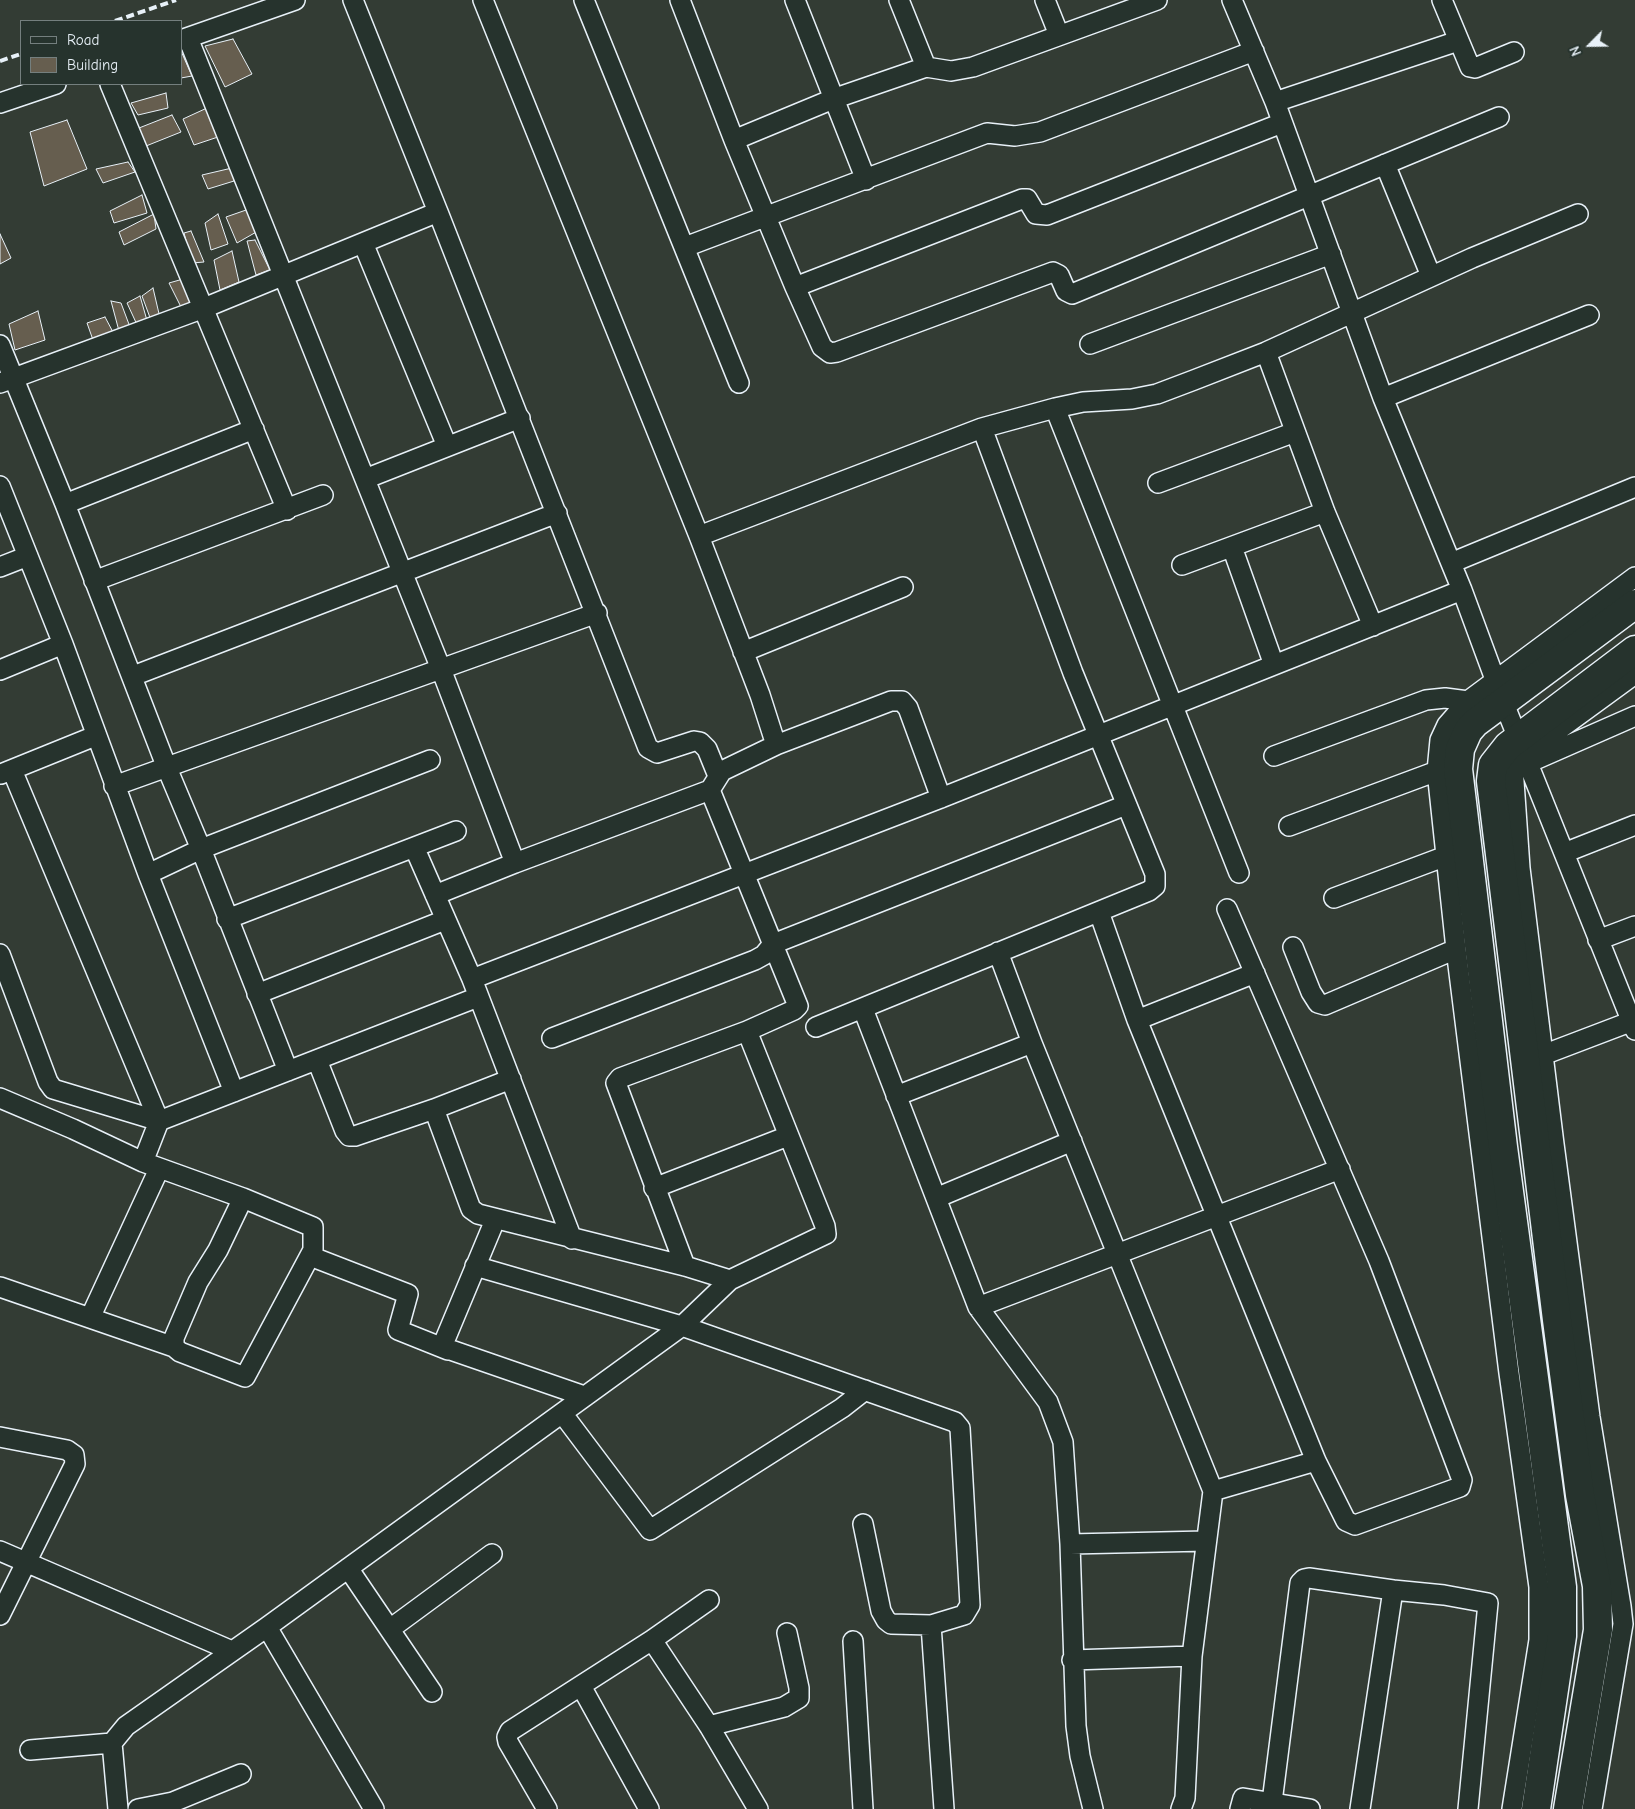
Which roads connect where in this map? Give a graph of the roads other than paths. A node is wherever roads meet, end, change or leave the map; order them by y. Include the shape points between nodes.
1 (295, 0) edge
2 (354, 0) edge
3 (483, 0) edge
4 (584, 0) edge
5 (680, 0) edge
6 (795, 0) edge
7 (899, 0) edge
8 (1045, 0) edge
9 (1157, 0) edge
10 (1232, 0) edge
11 (1442, 0) edge
12 (261, 6) edge
13 (1126, 6) edge
14 (1059, 35) junction
15 (185, 39) edge
16 (1458, 41) junction
17 (1254, 51) junction
18 (1514, 52) dead end
19 (926, 67) junction
20 (53, 85) edge
21 (110, 85) edge
22 (833, 99) junction
23 (1275, 102) junction
24 (0, 103) edge
25 (1500, 117) dead end
26 (1282, 123) junction
27 (734, 140) junction
28 (1385, 164) junction
29 (866, 180) junction
30 (1310, 195) junction
31 (438, 212) junction
32 (1578, 214) dead end
33 (765, 217) junction
34 (363, 242) junction
35 (685, 247) junction
36 (1331, 254) junction
37 (284, 276) junction
38 (1430, 276) junction
39 (795, 288) junction
40 (204, 308) junction
41 (1352, 312) junction
42 (1589, 315) dead end
43 (1090, 344) dead end
44 (0, 345) edge
45 (1266, 352) junction
46 (7, 380) edge
47 (740, 383) dead end
48 (1383, 398) junction
49 (1055, 408) junction
50 (520, 418) junction
51 (982, 428) junction
52 (254, 429) junction
53 (1295, 432) junction
54 (447, 446) junction
55 (365, 479) junction
56 (1158, 484) dead end
57 (0, 486) edge
58 (1635, 487) edge
59 (323, 495) dead end
60 (65, 504) junction
61 (287, 510) junction
62 (1325, 512) junction
63 (557, 513) junction
64 (699, 536) junction
65 (1232, 547) junction
66 (28, 556) junction
67 (1451, 563) junction
68 (1182, 564) dead end
69 (0, 567) edge
70 (401, 573) junction
71 (1635, 578) edge
72 (94, 581) junction
73 (904, 587) dead end
74 (1462, 590) junction
75 (1635, 604) edge
76 (597, 613) junction
77 (1373, 626) junction
78 (63, 644) junction
79 (1635, 650) edge
80 (743, 652) junction
81 (1274, 665) junction
82 (441, 669) junction
83 (0, 670) edge
84 (1635, 674) edge
85 (133, 676) junction
86 (1499, 691) junction
87 (1468, 701) junction
88 (1174, 705) junction
89 (1635, 716) edge
90 (1098, 735) junction
91 (95, 736) junction
92 (776, 745) junction
93 (1524, 752) junction
94 (1274, 756) dead end
95 (430, 760) dead end
96 (167, 768) junction
97 (1437, 771) junction
98 (6, 772) edge
99 (714, 783) junction
100 (114, 786) junction
101 (941, 798) junction
102 (1126, 805) junction
103 (1635, 825) edge
104 (1289, 826) dead end
105 (456, 831) dead end
106 (415, 848) junction
107 (201, 849) junction
108 (1564, 853) junction
109 (1446, 856) junction
110 (516, 863) junction
111 (1239, 873) dead end
112 (148, 874) junction
113 (744, 874) junction
114 (435, 895) junction
115 (1334, 898) dead end
116 (1227, 909) dead end
117 (1100, 912) junction
118 (227, 920) junction
119 (445, 920) junction
120 (1635, 926) edge
121 (1598, 940) junction
122 (774, 944) junction
123 (1293, 947) dead end
124 (1456, 949) junction
125 (998, 952) junction
126 (0, 954) edge
127 (1255, 973) junction
128 (472, 979) junction
129 (257, 994) junction
130 (478, 997) junction
131 (862, 1009) junction
132 (1137, 1020) junction
133 (1634, 1024) edge
134 (816, 1028) dead end
135 (747, 1031) junction
136 (552, 1038) dead end
137 (1032, 1042) junction
138 (1543, 1055) junction
139 (318, 1060) junction
140 (288, 1071) junction
141 (511, 1079) junction
142 (234, 1092) junction
143 (896, 1096) junction
144 (0, 1098) edge
145 (434, 1108) junction
146 (159, 1121) junction
147 (788, 1136) junction
148 (1072, 1141) junction
149 (151, 1166) junction
150 (1340, 1169) junction
151 (654, 1188) junction
152 (243, 1198) junction
153 (936, 1198) junction
154 (1215, 1216) junction
155 (495, 1220) junction
156 (572, 1239) junction
157 (1118, 1253) junction
158 (310, 1256) junction
159 (475, 1266) junction
160 (685, 1266) junction
161 (730, 1280) junction
162 (0, 1287) edge
163 (978, 1307) junction
164 (90, 1318) junction
165 (682, 1326) junction
166 (174, 1347) junction
167 (448, 1350) junction
168 (865, 1390) junction
169 (584, 1396) junction
170 (562, 1413) junction
171 (0, 1437) edge
172 (1316, 1461) junction
173 (1213, 1491) junction
174 (863, 1524) dead end
175 (1206, 1541) junction
176 (1070, 1544) junction
177 (0, 1552) edge
178 (492, 1554) dead end
179 (24, 1562) junction
180 (348, 1568) junction
181 (1393, 1590) junction
182 (710, 1600) dead end
183 (0, 1615) edge
184 (930, 1625) junction
185 (1629, 1625) edge
186 (266, 1627) junction
187 (390, 1629) junction
188 (787, 1633) dead end
189 (652, 1640) junction
190 (853, 1641) dead end
191 (232, 1651) junction
192 (1192, 1656) junction
193 (1072, 1660) junction
194 (581, 1686) junction
195 (432, 1692) dead end
196 (709, 1726) junction
197 (112, 1743) junction
198 (30, 1750) dead end
199 (241, 1774) dead end
200 (1272, 1802) junction
201 (118, 1809) edge
202 (138, 1809) edge
203 (374, 1809) edge
204 (547, 1809) edge
205 (649, 1809) edge
206 (758, 1809) edge
207 (863, 1809) edge
208 (944, 1809) edge
209 (1093, 1809) edge
210 (1181, 1809) edge
211 (1240, 1809) edge
212 (1310, 1809) edge
213 (1360, 1809) edge
214 (1468, 1809) edge
215 (1512, 1809) edge
216 (1536, 1809) edge
217 (1568, 1809) edge
218 (1592, 1809) edge

1 - 12 street
2 - 31 street
3 - 64 street
4 - 35 street
5 - 27 street
6 - 22 street
7 - 19 street
8 - 14 street
9 - 13 street
10 - 17 street
11 - 16 street
12 - 15 street
13 - 14 street
14 - 19 street via 973,67 951,71
15 - 37 street
16 - 18 street via 1470,67 1475,68
16 - 23 street
17 - 23 street
17 - 29 street via 1040,132 1015,136 987,133
19 - 22 street
20 - 24 street
21 - 40 street
22 - 27 street
22 - 29 street
23 - 26 street
25 - 28 street
26 - 30 street
26 - 39 street via 1047,215 1036,214 1028,199 1022,199
27 - 33 street
28 - 30 street
28 - 38 street
29 - 33 street
30 - 36 street
30 - 39 street via 1072,294 1066,292 1059,275 1053,272 837,352 830,353 822,347
31 - 34 street
31 - 50 street
32 - 38 street
33 - 35 street
33 - 39 street
34 - 37 street
34 - 54 street
35 - 47 street
36 - 41 street
36 - 43 street
37 - 40 street
37 - 55 street
38 - 41 street
40 - 46 street
40 - 52 street
41 - 45 street
41 - 48 street
42 - 48 street
44 - 46 street
45 - 49 street via 1157,394
45 - 53 street
46 - 60 street
48 - 67 street
49 - 51 street
49 - 88 street
50 - 54 street
50 - 63 street
51 - 64 street
51 - 90 street
52 - 60 street
52 - 61 street
53 - 56 street
53 - 62 street
54 - 55 street
55 - 70 street
57 - 66 street
58 - 67 street
59 - 61 street
60 - 72 street
61 - 72 street
62 - 65 street
62 - 77 street
63 - 70 street
63 - 76 street
64 - 80 street
65 - 68 street
65 - 81 street
66 - 69 street
66 - 78 street
67 - 74 street
70 - 82 street
70 - 85 street
71 - 86 street
72 - 85 street
73 - 80 street
74 - 77 street
74 - 86 street
75 - 86 street
76 - 82 street
76 - 99 street via 648,748 657,753 700,742 706,750
77 - 81 street
78 - 83 street
78 - 91 street
79 - 93 street
80 - 92 street
81 - 88 street
82 - 96 street
82 - 110 street
84 - 93 street
85 - 96 street
86 - 87 street
86 - 93 street
86 - 216 street via 1468,730 1460,749 1458,769 1502,1147 1562,1587 1562,1636
87 - 94 street via 1426,700
87 - 97 street via 1447,725 1440,740
88 - 90 street
88 - 111 street
89 - 93 street
90 - 101 street
90 - 102 street
91 - 98 street
91 - 100 street
92 - 99 street via 722,771
92 - 101 street via 891,701 902,701 908,708
93 - 108 street
93 - 138 street via 1513,767 1513,784
93 - 217 street via 1499,755 1493,765 1491,781 1556,1320 1580,1495 1597,1586 1596,1645
95 - 107 street
96 - 100 street
96 - 107 street
97 - 104 street
97 - 109 street
98 - 146 street
99 - 110 street
99 - 113 street
100 - 112 street
101 - 113 street
102 - 117 street via 1155,874 1155,886
102 - 122 street
103 - 108 street
105 - 106 street
106 - 114 street
106 - 118 street
107 - 112 street
107 - 118 street
108 - 121 street
109 - 115 street
109 - 124 street
110 - 114 street
112 - 142 street
113 - 122 street
113 - 128 street
114 - 119 street
116 - 127 street
117 - 125 street
117 - 132 street
118 - 129 street
119 - 128 street
119 - 129 street
120 - 121 street
121 - 133 street
122 - 135 street via 798,1006
122 - 136 street via 755,960
123 - 124 street via 1311,992 1318,1003 1325,1005
124 - 215 street via 1539,1587 1539,1640
125 - 131 street
125 - 137 street
126 - 146 street via 53,1088
127 - 132 street
127 - 150 street
128 - 130 street
129 - 140 street
130 - 139 street
130 - 141 street
131 - 134 street
131 - 143 street
132 - 154 street
133 - 138 street
135 - 147 street
135 - 151 street via 620,1078 616,1083
137 - 143 street
137 - 148 street
138 - 185 street via 1590,1418 1618,1581
139 - 140 street
139 - 145 street via 349,1136
140 - 142 street
141 - 145 street
141 - 156 street
142 - 146 street
143 - 153 street
144 - 149 street
145 - 155 street via 471,1209
146 - 149 street
147 - 151 street
147 - 161 street via 826,1234
148 - 153 street
148 - 157 street
149 - 152 street
149 - 164 street
150 - 154 street
150 - 172 street via 1379,1261 1463,1483 1460,1487 1355,1525 1346,1521
151 - 160 street
152 - 158 street via 313,1227 314,1250
152 - 166 street via 218,1250 198,1282 174,1338
153 - 163 street
154 - 157 street
154 - 172 street
155 - 156 street
155 - 159 street
156 - 160 street
157 - 163 street
157 - 173 street
158 - 166 street via 245,1377
158 - 167 street via 408,1294 398,1330
159 - 165 street
159 - 167 street via 444,1342
160 - 161 street
161 - 165 street
162 - 164 street
163 - 176 street via 1037,1385 1054,1416 1063,1442
164 - 166 street
165 - 168 street
165 - 169 street
167 - 169 street
168 - 170 street via 842,1408 650,1530
168 - 184 street via 948,1418 960,1428 970,1604 964,1615
169 - 170 street
170 - 180 street
171 - 179 street via 67,1450 74,1455 74,1464
172 - 173 street
173 - 175 street
174 - 184 street via 881,1611 886,1620 891,1624
175 - 176 street
175 - 192 street
176 - 193 street
177 - 179 street
178 - 187 street
179 - 183 street
179 - 191 street
180 - 186 street
180 - 187 street
181 - 200 street via 1309,1578 1300,1583
181 - 213 street
181 - 214 street via 1488,1603
182 - 189 street
184 - 208 street
185 - 218 street
186 - 191 street
186 - 203 street
187 - 195 street
188 - 196 street via 799,1698 784,1707
189 - 194 street
189 - 196 street
190 - 207 street
191 - 197 street via 126,1726
192 - 193 street
192 - 210 street via 1185,1798
193 - 209 street via 1080,1756
194 - 204 street via 510,1731 506,1737
194 - 205 street
196 - 206 street
197 - 198 street
197 - 201 street
199 - 202 street via 173,1802
200 - 211 street via 1243,1798
200 - 212 street

